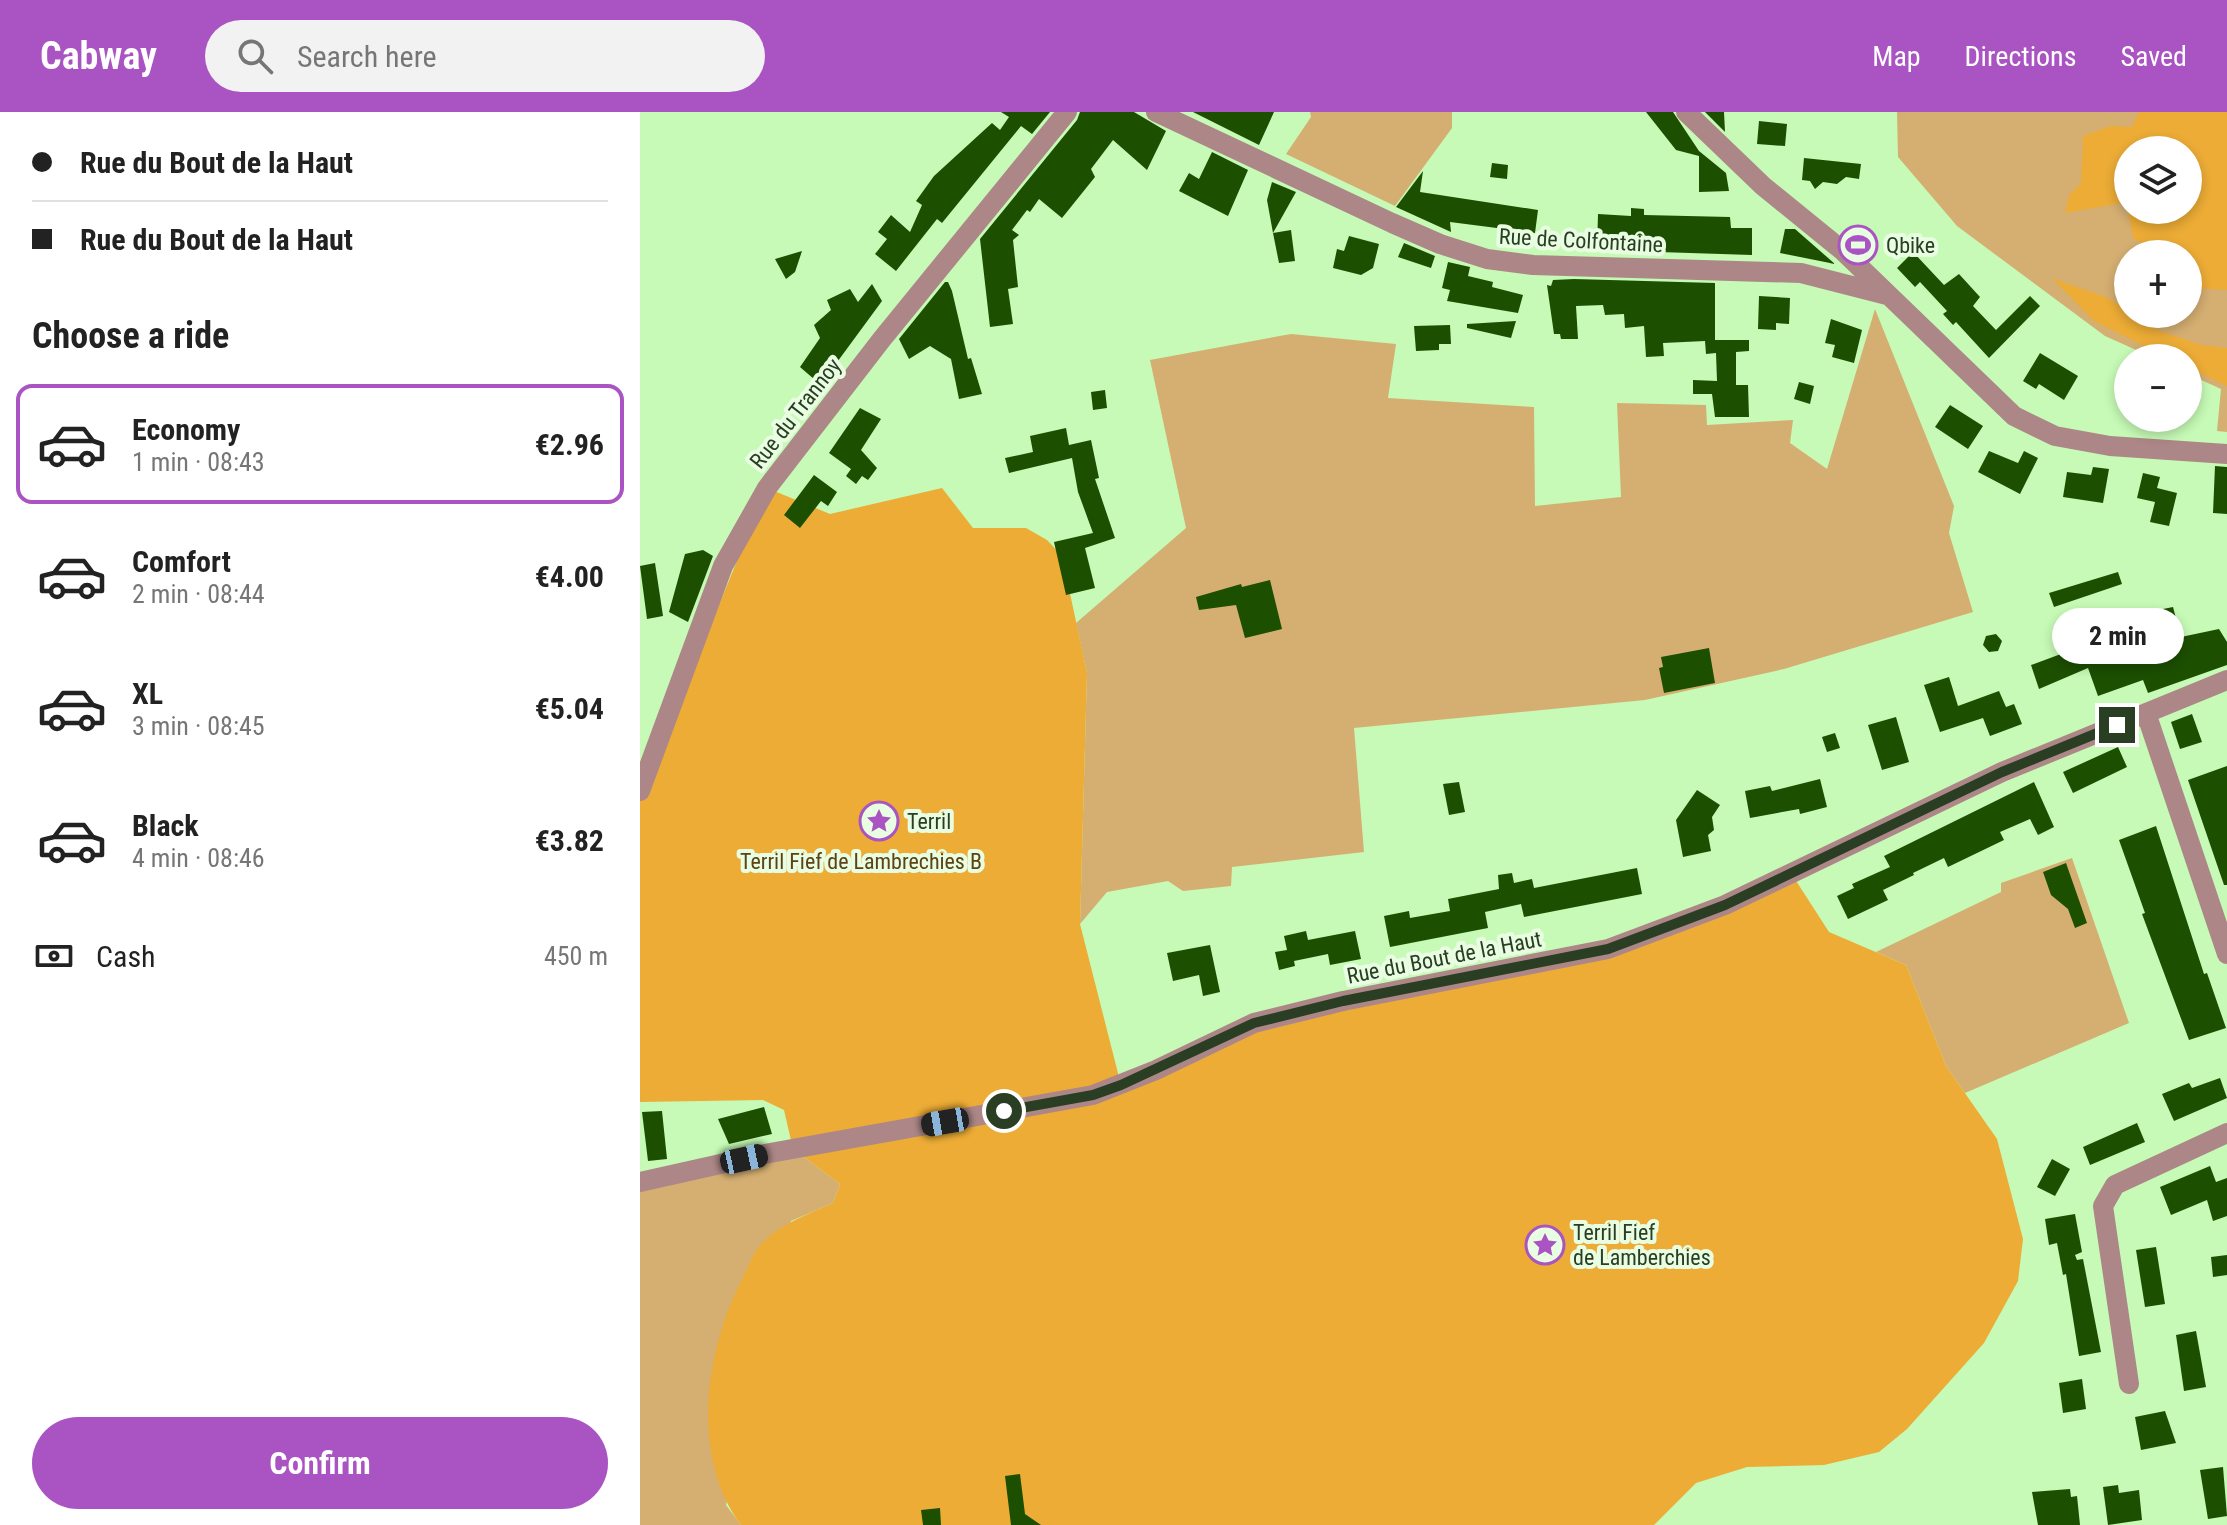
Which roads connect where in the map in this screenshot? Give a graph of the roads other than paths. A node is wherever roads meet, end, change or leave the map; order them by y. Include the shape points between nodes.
1 (1067, 112) edge
2 (1156, 112) edge
3 (1686, 112) edge
4 (1887, 295) junction
5 (2227, 454) edge
6 (2227, 680) edge
7 (2146, 713) junction
8 (640, 791) edge
9 (2227, 954) edge
10 (2227, 1133) edge
11 (640, 1182) edge
12 (2129, 1384) dead end

1 - 8 street, Rue du Trannoy via 767,488 723,566
2 - 4 street, Rue de Colfontaine via 1392,223 1487,259 1801,273
3 - 4 street
4 - 5 street via 1995,402 2032,428 2110,446
6 - 7 street, Rue du Bout de la Haut
7 - 9 street
7 - 11 street, Rue du Bout de la Haut via 2002,772 1725,905 1608,949 1254,1023 1093,1095
10 - 12 street via 2115,1185 2103,1206

